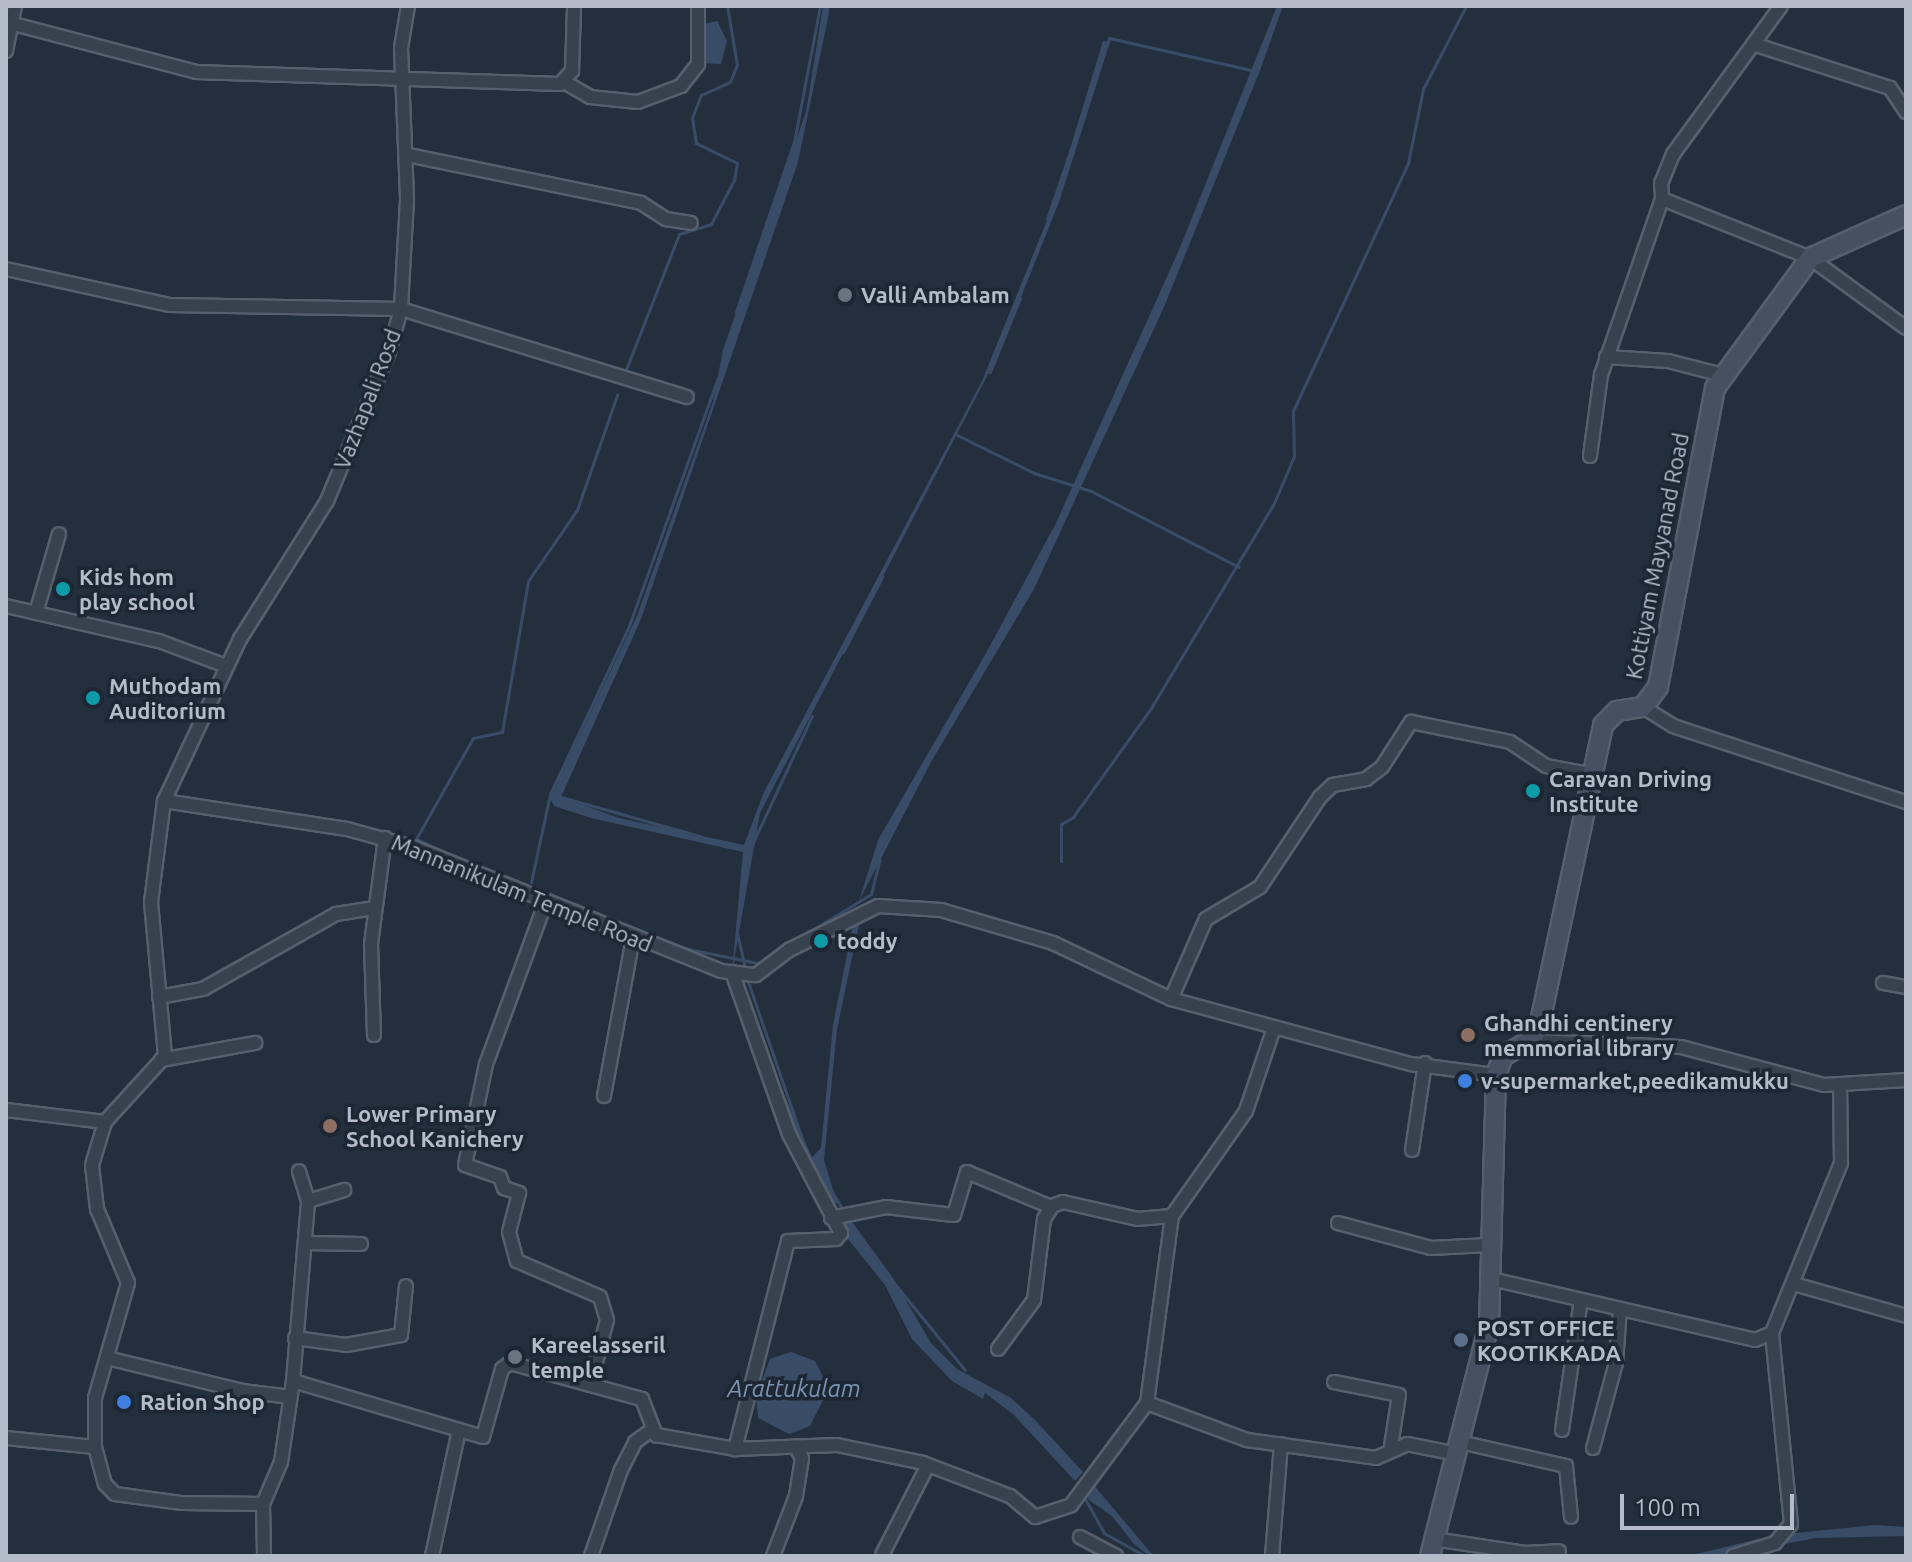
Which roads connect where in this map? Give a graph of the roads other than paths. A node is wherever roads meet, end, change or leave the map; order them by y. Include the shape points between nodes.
1 (15, 6) edge
2 (408, 6) edge
3 (574, 6) edge
4 (698, 6) edge
5 (1781, 6) edge
6 (9, 22) edge
7 (1753, 44) junction
8 (6, 51) edge
9 (404, 78) junction
10 (566, 83) junction
11 (1906, 112) edge
12 (408, 155) junction
13 (1662, 199) junction
14 (1906, 215) edge
15 (691, 223) dead end
16 (1810, 258) junction
17 (6, 269) edge
18 (401, 309) junction
19 (1906, 328) edge
20 (1606, 357) junction
21 (1723, 375) junction
22 (687, 397) dead end
23 (1590, 456) dead end
24 (59, 534) dead end
25 (6, 606) edge
26 (36, 613) junction
27 (226, 666) junction
28 (1643, 707) junction
29 (1593, 775) junction
30 (164, 801) junction
31 (1906, 802) edge
32 (385, 838) junction
33 (545, 904) junction
34 (374, 908) junction
35 (633, 938) junction
36 (736, 972) junction
37 (1883, 983) dead end
38 (1906, 987) edge
39 (159, 997) junction
40 (1171, 999) junction
41 (1274, 1028) junction
42 (374, 1035) dead end
43 (1530, 1041) junction
44 (255, 1043) dead end
45 (161, 1060) junction
46 (1425, 1063) junction
47 (1496, 1075) junction
48 (1906, 1080) edge
49 (1840, 1084) junction
50 (604, 1096) dead end
51 (6, 1110) edge
52 (105, 1122) junction
53 (1412, 1150) dead end
54 (299, 1171) dead end
55 (344, 1190) dead end
56 (308, 1201) junction
57 (1051, 1207) junction
58 (1172, 1216) junction
59 (831, 1218) junction
60 (1338, 1223) dead end
61 (305, 1243) junction
62 (361, 1244) dead end
63 (1489, 1245) junction
64 (1487, 1278) junction
65 (1794, 1284) junction
66 (406, 1286) dead end
67 (1581, 1300) junction
68 (1620, 1309) junction
69 (1906, 1316) edge
70 (1772, 1333) junction
71 (295, 1338) junction
72 (998, 1349) dead end
73 (107, 1358) junction
74 (293, 1381) junction
75 (1334, 1382) dead end
76 (590, 1385) junction
77 (291, 1397) junction
78 (1147, 1403) junction
79 (653, 1429) junction
80 (459, 1430) junction
81 (1562, 1430) dead end
82 (6, 1438) edge
83 (94, 1444) junction
84 (1281, 1444) junction
85 (1391, 1446) junction
86 (796, 1447) junction
87 (1458, 1448) junction
88 (1593, 1448) dead end
89 (735, 1449) junction
90 (928, 1465) junction
91 (263, 1504) junction
92 (1571, 1517) dead end
93 (1080, 1537) dead end
94 (1432, 1547) edge
95 (1559, 1551) dead end
96 (882, 1555) edge
97 (264, 1556) edge
98 (432, 1556) edge
99 (591, 1556) edge
100 (773, 1556) edge
101 (1116, 1556) edge
102 (1272, 1556) edge
103 (1733, 1556) edge

1 - 6 street
2 - 9 street, Vazhapali Rosd
3 - 10 street
4 - 10 street via 698,64 681,86 638,102 590,97
5 - 7 street
6 - 8 street
6 - 9 street via 196,72
7 - 11 street via 1890,88
7 - 13 street via 1673,154
9 - 10 street
9 - 12 street, Vazhapali Rosd
12 - 15 street via 641,203 666,219
12 - 18 street, Vazhapali Rosd
13 - 16 street
13 - 20 street
14 - 16 main road, Kottiyam Mayyanad Road
16 - 19 street
16 - 21 main road, Kottiyam Mayyanad Road
17 - 18 street via 170,305
18 - 22 street
18 - 27 street, Vazhapali Rosd via 380,376 327,501
20 - 21 street via 1668,361
20 - 23 street
21 - 28 main road, Kottiyam Mayyanad Road via 1708,414 1658,687
24 - 26 street
25 - 26 street
26 - 27 street via 159,641
27 - 30 street
28 - 29 main road, Kottiyam Mayyanad Road via 1609,716
28 - 31 street via 1673,726
29 - 40 street via 1546,766 1510,742 1411,722 1382,767 1366,779 1333,785 1320,797 1260,887 1206,919
29 - 43 main road, Kottiyam Mayyanad Road via 1539,1027
30 - 32 street, Mannanikulam Temple Road
30 - 39 street via 151,902
32 - 33 street, Mannanikulam Temple Road
32 - 34 street
33 - 35 street, Mannanikulam Temple Road
33 - 76 street via 486,1064 465,1165 500,1177 504,1188 519,1193 509,1232 517,1261 600,1297 607,1320
34 - 39 street via 336,914 203,989
34 - 42 street
35 - 36 street, Mannanikulam Temple Road
35 - 50 street
36 - 40 street, Mannanikulam Temple Road via 756,975 789,950 878,906 941,910 1053,943
36 - 59 street via 789,1134
37 - 38 street
39 - 45 street via 165,1009
40 - 41 street
41 - 46 street
41 - 58 street via 1246,1111
43 - 47 main road via 1503,1056
43 - 49 street via 1681,1047
44 - 45 street
45 - 52 street
46 - 47 street
46 - 53 street
47 - 63 main road
48 - 49 street
49 - 65 street via 1843,1156
51 - 52 street
52 - 73 street via 92,1165 97,1209 128,1283
54 - 56 street
55 - 56 street
56 - 61 street
57 - 58 street via 1063,1202 1137,1219
57 - 59 street via 967,1172 954,1215 886,1207
57 - 72 street via 1034,1300
58 - 78 street
59 - 89 street via 841,1233 836,1239 788,1241
60 - 63 street via 1431,1248
61 - 62 street
61 - 71 street
63 - 64 main road
64 - 67 street
64 - 87 main road via 1489,1325
65 - 69 street
65 - 70 street
66 - 71 street via 401,1335 346,1345
67 - 68 street
67 - 81 street
68 - 70 street via 1755,1340
68 - 88 street via 1616,1363
70 - 103 street via 1791,1524 1775,1543
71 - 74 street
73 - 77 street
73 - 83 street via 95,1398
74 - 77 street
74 - 80 street
75 - 85 street via 1399,1395
76 - 79 street via 642,1399
76 - 80 street via 504,1364 483,1437
77 - 91 street via 281,1462
78 - 84 street via 1247,1440
78 - 90 street via 1071,1505 1035,1517 1010,1496
79 - 89 street via 656,1435
79 - 99 street via 635,1442 621,1470
80 - 98 street
82 - 83 street
83 - 91 street via 105,1484 115,1494 182,1503
84 - 85 street via 1376,1458
84 - 102 street
85 - 87 street
86 - 89 street
86 - 90 street via 837,1445
86 - 100 street via 802,1458 799,1483
87 - 92 street via 1566,1466
87 - 94 main road
90 - 96 street
91 - 97 street
93 - 101 street
94 - 95 street

